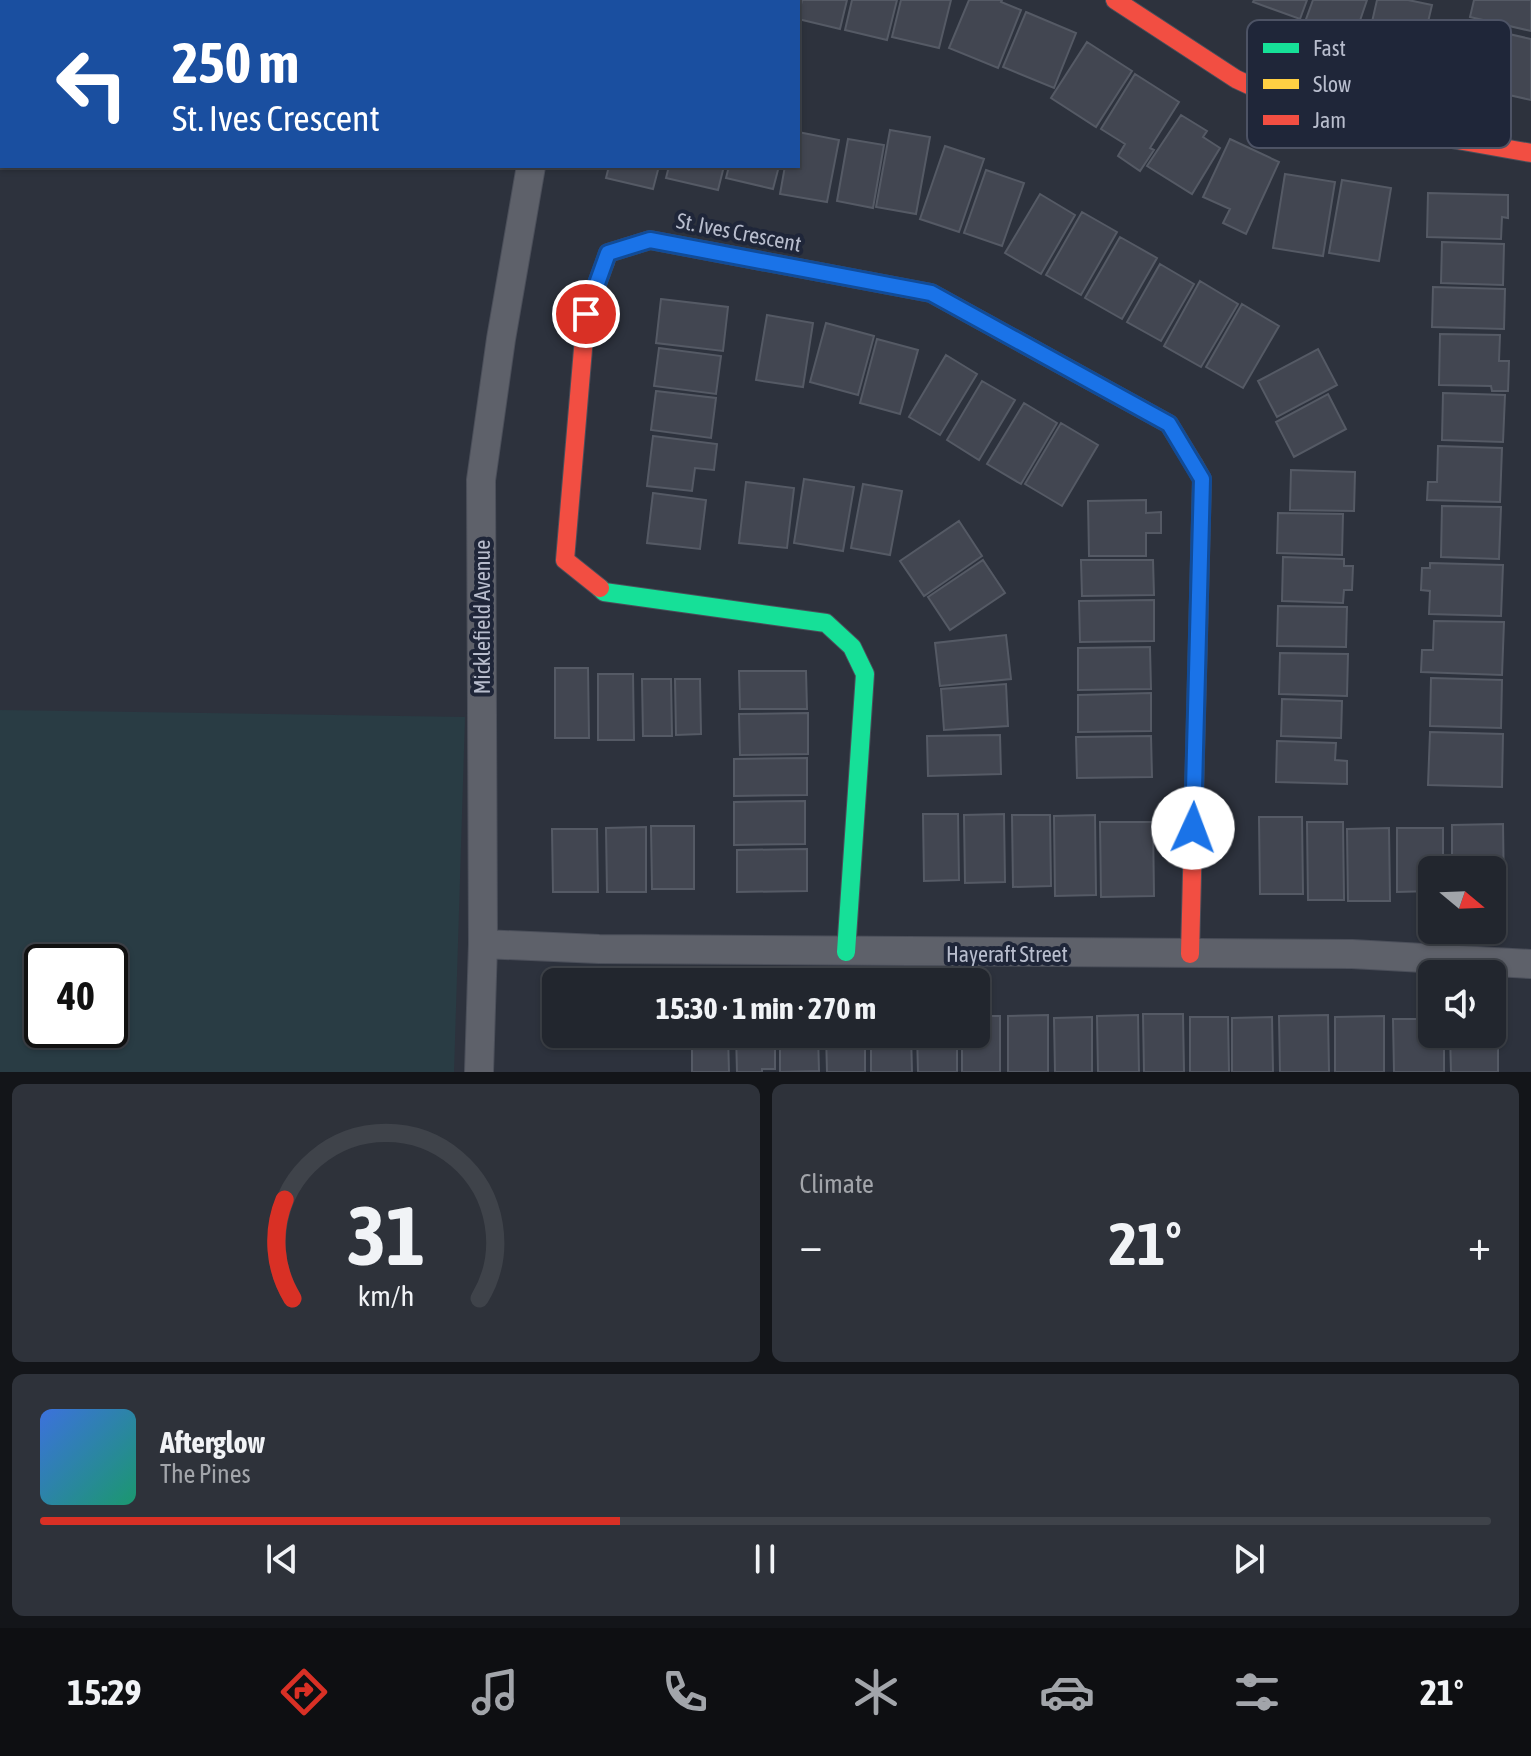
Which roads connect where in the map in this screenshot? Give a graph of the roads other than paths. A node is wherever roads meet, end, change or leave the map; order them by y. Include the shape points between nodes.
1 (1115, 0) edge
2 (1247, 84) edge
3 (1503, 148) edge
4 (1531, 153) edge
5 (531, 168) edge
6 (483, 944) junction
7 (846, 952) junction
8 (1190, 954) junction
9 (1531, 964) edge
10 (479, 1072) edge

1 - 2 street
3 - 4 street
5 - 6 street, Micklefield Avenue via 481,480
6 - 7 street, Hayeraft Street
6 - 10 street, Micklefield Avenue
7 - 8 street, Hayeraft Street
7 - 8 street, St. Ives Crescent via 865,674 852,647 826,623 604,592 565,560 586,314 608,253 650,240 931,293 1169,424 1202,479
8 - 9 street, Hayeraft Street via 1352,954

